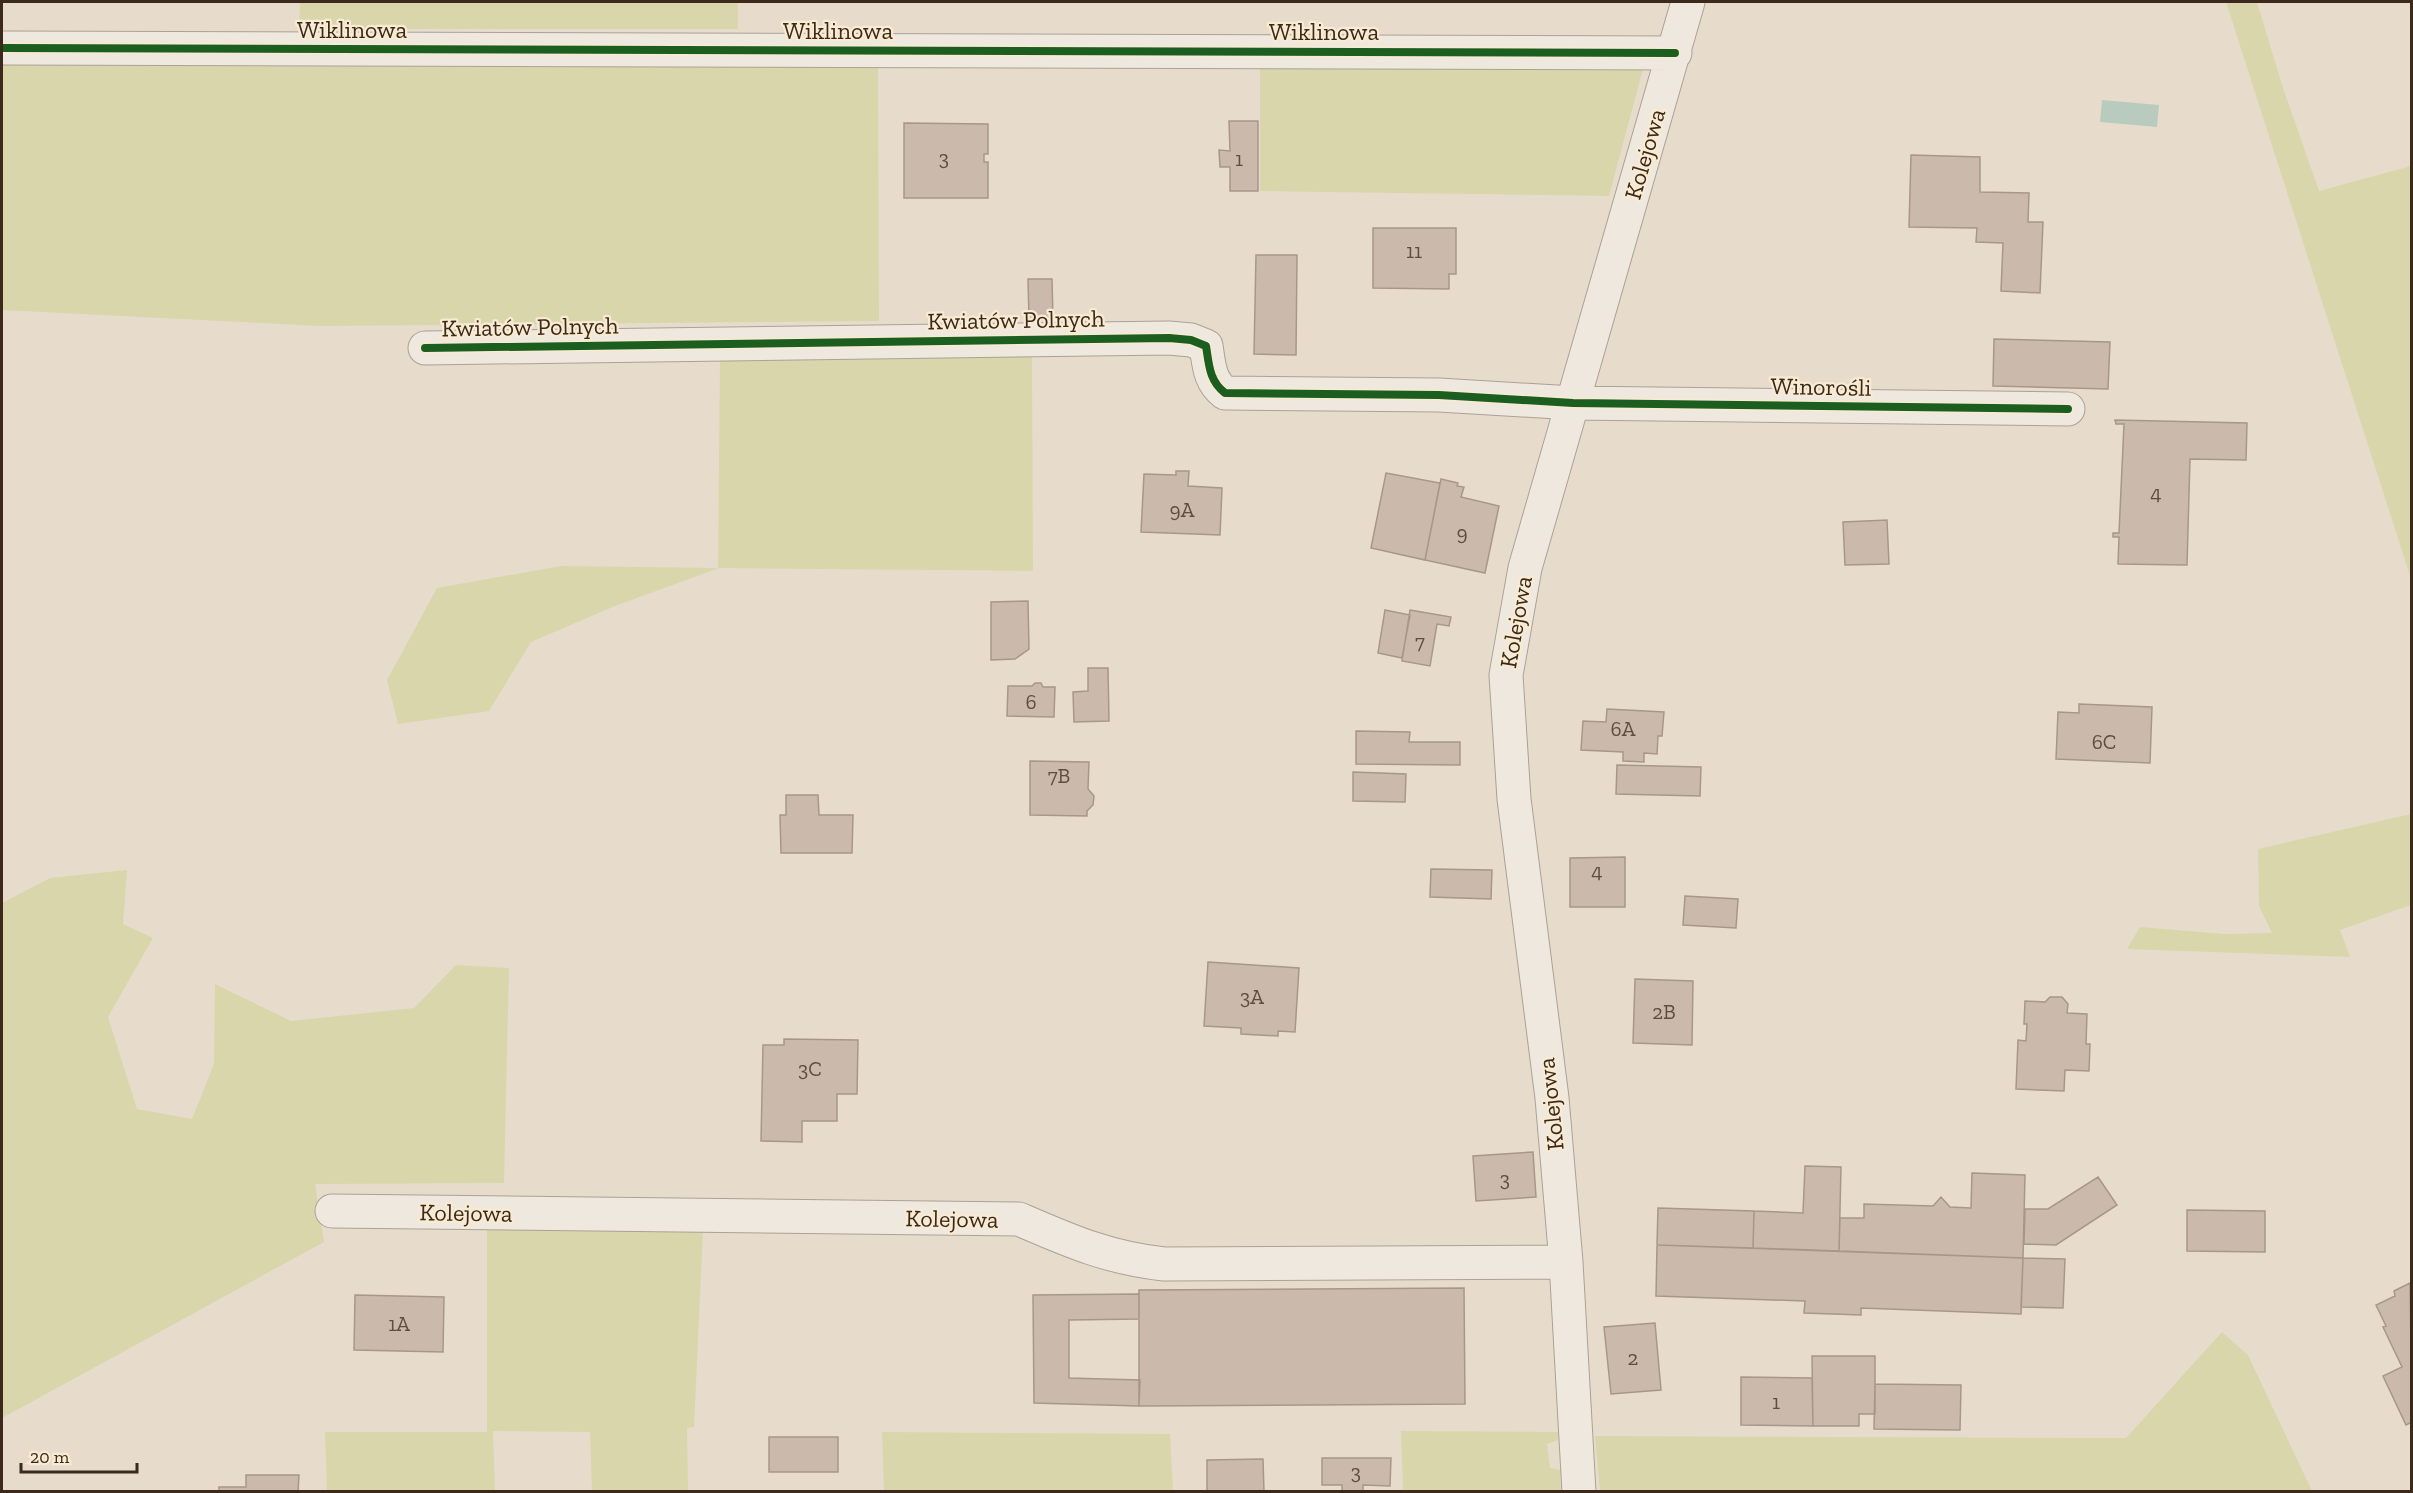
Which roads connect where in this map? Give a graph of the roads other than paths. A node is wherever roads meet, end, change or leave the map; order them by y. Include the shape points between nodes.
1 (1688, 2) edge
2 (2, 48) edge
3 (1675, 53) junction
4 (425, 348) dead end
5 (1573, 404) junction
6 (2068, 409) dead end
7 (332, 1211) dead end
8 (1566, 1262) junction
9 (1579, 1491) edge

1 - 3 street, Kolejowa
2 - 3 street, Wiklinowa
3 - 5 street, Kolejowa
4 - 5 street, Kwiatów Polnych via 1169,338 1206,346 1212,377 1225,393 1439,395
5 - 6 street, Winorośli
5 - 8 street, Kolejowa via 1525,568 1506,675 1514,799 1552,1098
7 - 8 street, Kolejowa via 1018,1220 1107,1255 1164,1264
8 - 9 street, Kolejowa

